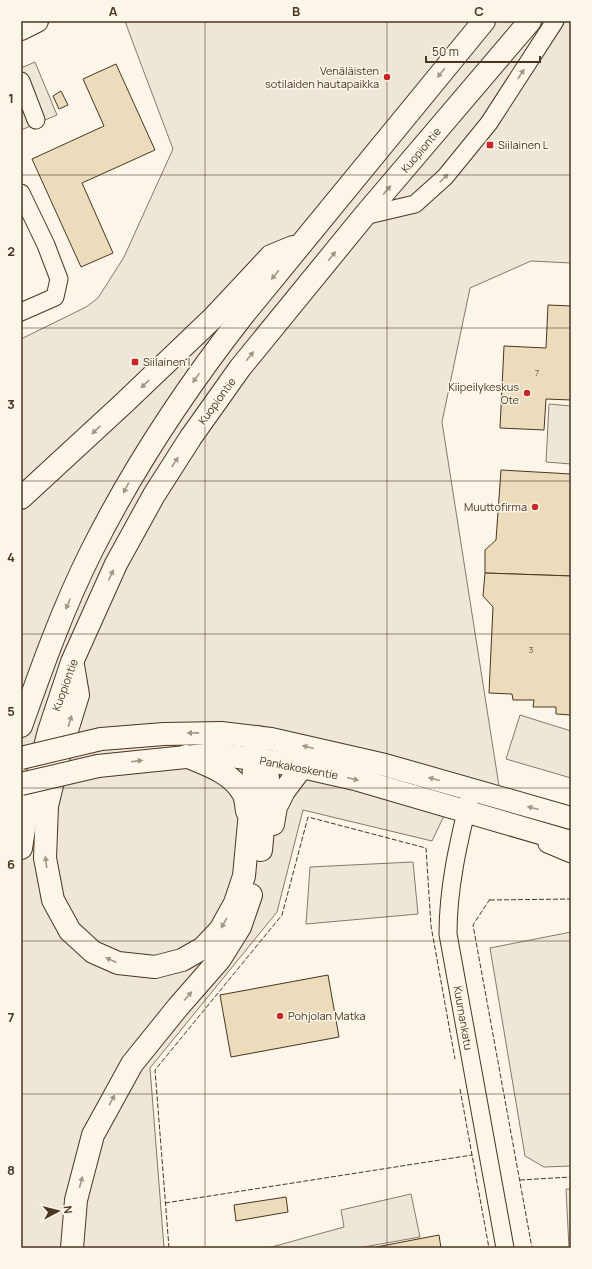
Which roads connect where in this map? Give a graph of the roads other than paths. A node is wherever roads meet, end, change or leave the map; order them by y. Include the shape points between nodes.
1 (37, 21) edge
2 (484, 21) edge
3 (530, 21) edge
4 (555, 21) edge
5 (21, 29) edge
6 (21, 81) edge
7 (36, 120) dead end
8 (21, 193) edge
9 (364, 216) junction
10 (300, 245) junction
11 (21, 312) edge
12 (21, 498) edge
13 (72, 662) junction
14 (21, 726) edge
15 (264, 738) junction
16 (186, 756) junction
17 (21, 758) edge
18 (262, 760) junction
19 (302, 766) junction
20 (21, 784) edge
21 (472, 789) junction
22 (466, 813) junction
23 (248, 818) junction
24 (571, 818) edge
25 (517, 827) junction
26 (571, 842) edge
27 (21, 848) edge
28 (571, 854) edge
29 (260, 857) junction
30 (72, 1248) edge
31 (505, 1248) edge

1 - 5 main road
2 -> 10 main road
9 -> 3 main road, Kuopiontie
9 -> 4 street via 415,204 445,177 489,123
6 - 7 street
8 - 11 street via 59,279 55,297
13 -> 9 main road, Kuopiontie via 116,564 154,495 187,443 240,368
10 -> 12 main road via 271,256 213,318
10 -> 14 main road via 215,351 164,425 130,481 91,553 47,652
23 -> 13 main road via 244,876 235,904 220,930 203,948 182,960 155,967 118,963 93,952 70,931 53,900 46,858 47,806 59,756 78,696
13 - 27 main road, Kuopiontie via 48,731
15 -> 17 main road, Pankakoskentie, bridge via 221,733 101,739
15 - 18 main road
21 -> 15 main road, Pankakoskentie via 378,763
16 - 18 main road, Pankakoskentie via 215,754
20 -> 16 main road, Pankakoskentie, bridge via 98,766
16 - 23 main road via 214,767 232,779 244,794
18 - 19 main road, Pankakoskentie
18 - 23 main road
18 - 29 main road
19 -> 22 main road, Pankakoskentie via 419,797
19 - 29 main road via 276,807 270,844
21 - 22 street, Kuurnankatu
24 -> 21 main road, Pankakoskentie
22 - 25 main road, Pankakoskentie
22 - 31 street, Kuurnankatu via 451,882 448,934
25 - 26 main road, Pankakoskentie
25 - 28 street via 549,846
30 -> 29 main road via 76,1200 93,1135 132,1064 220,958 240,928 252,895

